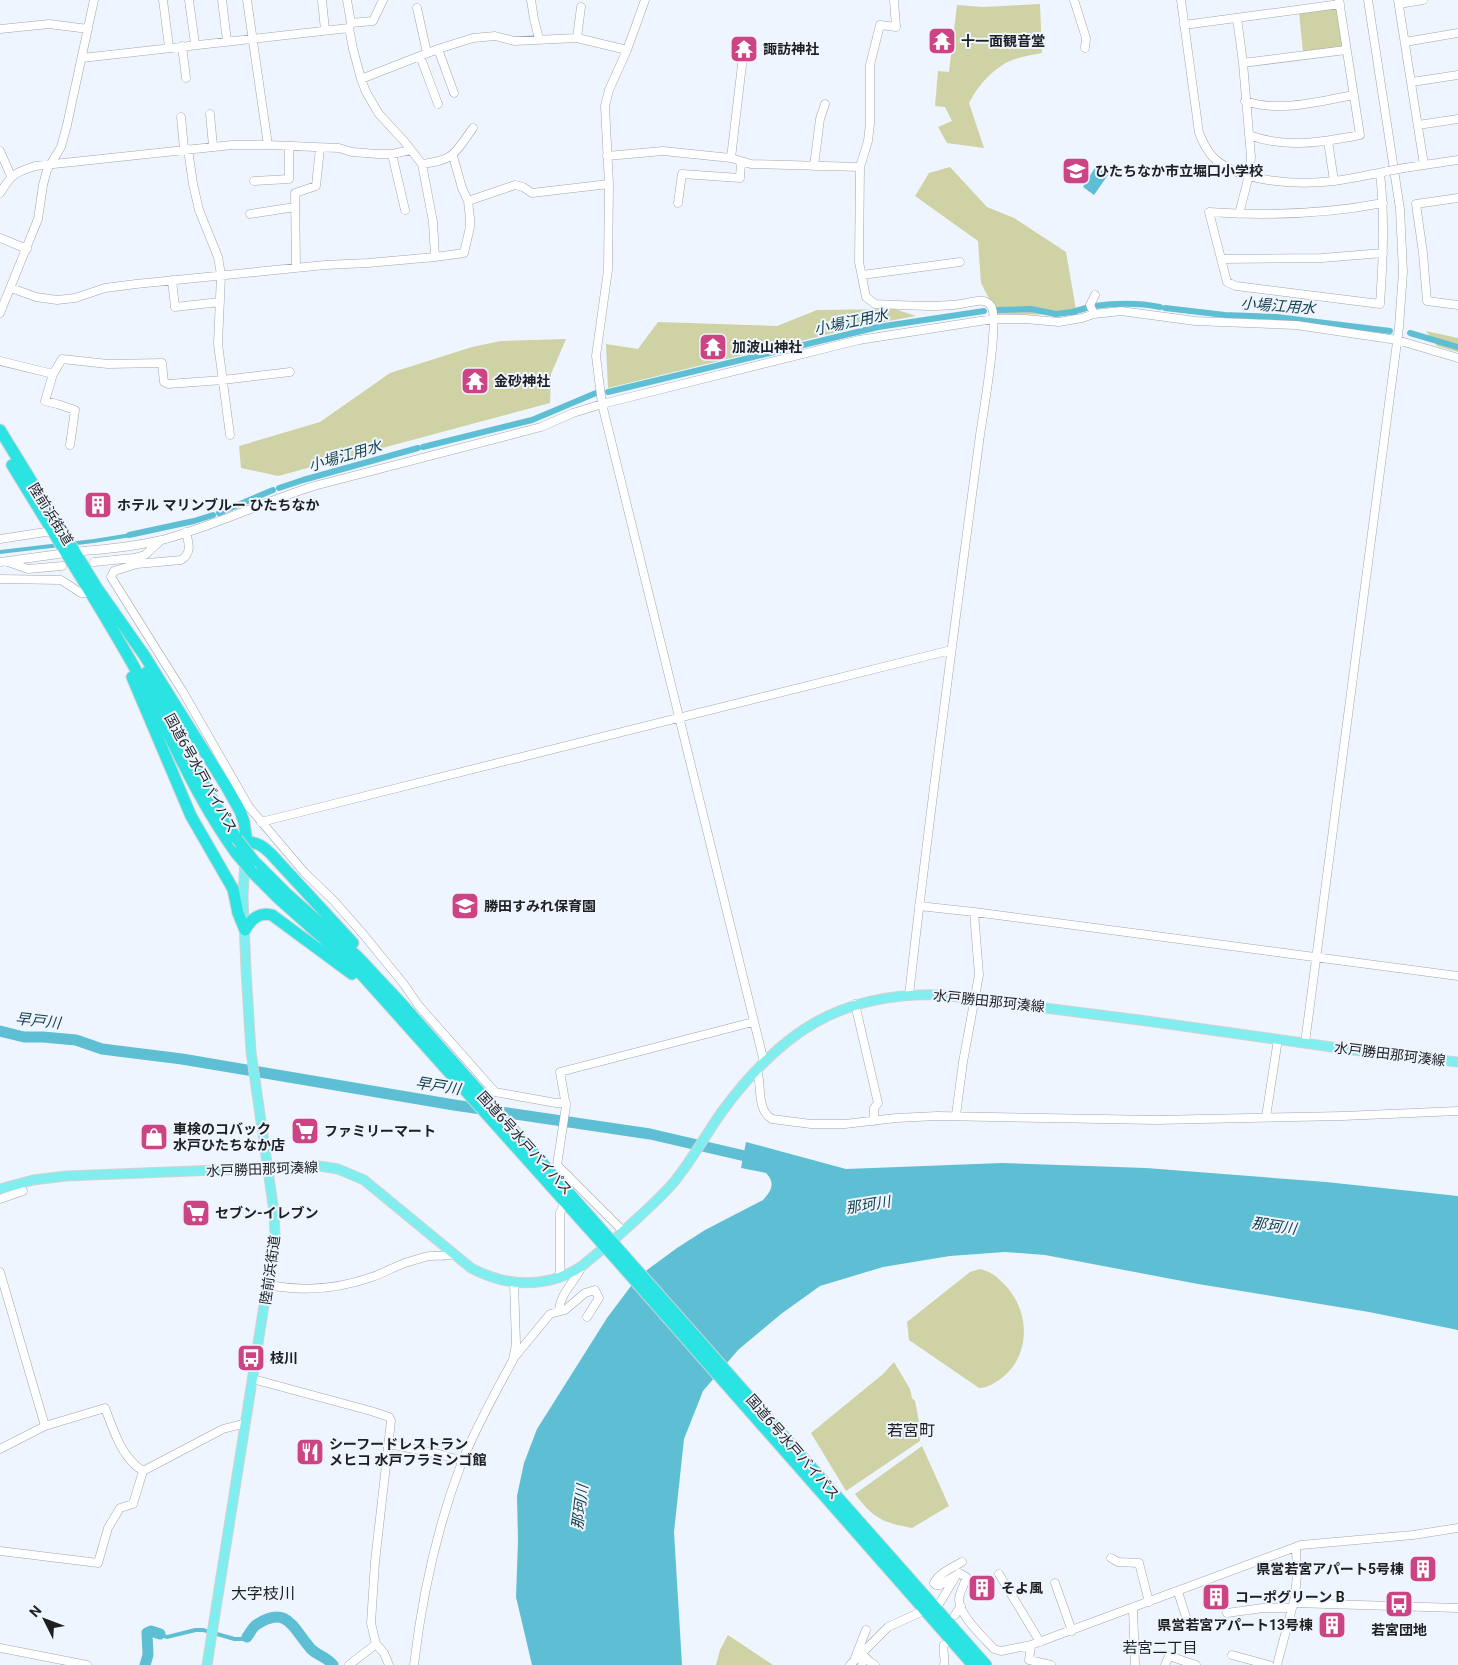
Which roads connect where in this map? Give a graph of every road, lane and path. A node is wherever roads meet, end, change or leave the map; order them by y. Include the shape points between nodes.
1 (94, 0) edge
2 (163, 0) edge
3 (189, 0) edge
4 (222, 0) edge
5 (247, 0) edge
6 (322, 0) edge
7 (347, 0) edge
8 (383, 0) edge
9 (532, 0) edge
10 (645, 0) edge
11 (894, 0) edge
12 (1074, 0) edge
13 (1181, 0) edge
14 (1368, 0) edge
15 (1423, 0) edge
16 (1340, 2) edge
17 (1398, 2) edge
18 (581, 6) dead end
19 (417, 8) dead end
20 (1237, 18) junction
21 (350, 25) junction
22 (1184, 25) junction
23 (0, 29) edge
24 (88, 29) junction
25 (325, 30) junction
26 (1458, 34) edge
27 (252, 38) junction
28 (577, 38) junction
29 (539, 39) junction
30 (227, 41) junction
31 (1404, 42) junction
32 (195, 44) junction
33 (182, 46) junction
34 (169, 47) junction
35 (1084, 48) dead end
36 (438, 49) junction
37 (628, 50) junction
38 (1346, 50) junction
39 (424, 54) junction
40 (743, 56) dead end
41 (82, 58) junction
42 (1243, 63) junction
43 (1458, 75) edge
44 (186, 78) dead end
45 (361, 79) junction
46 (1412, 82) junction
47 (454, 93) dead end
48 (1354, 95) junction
49 (1245, 101) junction
50 (438, 104) dead end
51 (825, 104) dead end
52 (210, 114) dead end
53 (181, 117) dead end
54 (1458, 119) edge
55 (1418, 125) junction
56 (473, 128) dead end
57 (1249, 135) junction
58 (1328, 141) junction
59 (268, 145) junction
60 (213, 146) junction
61 (289, 146) junction
62 (320, 148) junction
63 (186, 149) junction
64 (411, 150) junction
65 (0, 151) edge
66 (392, 154) junction
67 (453, 156) junction
68 (607, 156) junction
69 (731, 158) junction
70 (1458, 160) edge
71 (741, 162) junction
72 (50, 164) junction
73 (422, 164) junction
74 (1424, 165) junction
75 (814, 166) junction
76 (860, 167) junction
77 (1380, 173) junction
78 (1249, 175) junction
79 (11, 176) junction
80 (254, 181) dead end
81 (1334, 181) junction
82 (609, 184) junction
83 (0, 193) edge
84 (1458, 198) edge
85 (468, 201) junction
86 (678, 202) dead end
87 (1383, 203) junction
88 (295, 207) junction
89 (404, 210) dead end
90 (250, 214) dead end
91 (1239, 214) junction
92 (0, 238) edge
93 (27, 249) junction
94 (1383, 253) junction
95 (435, 257) junction
96 (1222, 259) junction
97 (960, 262) dead end
98 (296, 268) junction
99 (221, 275) junction
100 (862, 275) junction
101 (172, 280) junction
102 (11, 288) junction
103 (1095, 295) dead end
104 (220, 302) junction
105 (1458, 305) edge
106 (0, 314) edge
107 (1094, 314) junction
108 (995, 319) junction
109 (1397, 340) junction
110 (1458, 358) edge
111 (0, 361) edge
112 (290, 372) dead end
113 (53, 374) junction
114 (223, 380) junction
115 (602, 404) junction
116 (0, 430) edge
117 (230, 435) dead end
118 (0, 445) edge
119 (70, 445) dead end
120 (52, 531) junction
121 (186, 532) junction
122 (0, 539) edge
123 (161, 540) junction
124 (82, 551) dead end
125 (59, 554) dead end
126 (3, 561) edge
127 (94, 562) dead end
128 (62, 566) dead end
129 (0, 579) edge
130 (90, 593) junction
131 (103, 597) junction
132 (102, 612) junction
133 (951, 650) junction
134 (678, 719) junction
135 (245, 809) junction
136 (261, 822) junction
137 (271, 834) junction
138 (242, 841) junction
139 (260, 845) junction
140 (253, 867) junction
141 (919, 906) junction
142 (974, 912) junction
143 (244, 930) junction
144 (1317, 958) junction
145 (1458, 976) edge
146 (909, 995) junction
147 (975, 998) junction
148 (401, 1003) junction
149 (388, 1004) junction
150 (855, 1004) junction
151 (753, 1022) junction
152 (1278, 1039) junction
153 (1305, 1043) junction
154 (1458, 1062) edge
155 (761, 1065) junction
156 (566, 1104) junction
157 (1458, 1110) edge
158 (956, 1115) junction
159 (1266, 1117) junction
160 (874, 1121) junction
161 (268, 1168) junction
162 (555, 1170) junction
163 (0, 1189) edge
164 (24, 1191) dead end
165 (0, 1199) edge
166 (565, 1202) junction
167 (620, 1234) joint
168 (600, 1251) dead end
169 (453, 1254) junction
170 (619, 1256) junction
171 (582, 1266) junction
172 (0, 1272) edge
173 (560, 1277) junction
174 (514, 1282) junction
175 (268, 1285) junction
176 (559, 1311) junction
177 (587, 1317) dead end
178 (513, 1360) junction
179 (253, 1379) junction
180 (246, 1423) junction
181 (45, 1426) junction
182 (389, 1444) junction
183 (0, 1449) edge
184 (462, 1461) junction
185 (143, 1471) junction
186 (1458, 1528) edge
187 (1296, 1547) junction
188 (0, 1551) edge
189 (1111, 1558) dead end
190 (962, 1562) dead end
191 (959, 1573) junction
192 (999, 1574) dead end
193 (1055, 1583) dead end
194 (1178, 1592) junction
195 (1149, 1602) junction
196 (961, 1606) junction
197 (1293, 1606) junction
198 (1133, 1608) junction
199 (1458, 1608) edge
200 (931, 1610) junction
201 (1227, 1613) dead end
202 (955, 1615) dead end
203 (1187, 1620) dead end
204 (866, 1630) dead end
205 (1072, 1631) junction
206 (1040, 1642) junction
207 (376, 1644) junction
208 (944, 1644) dead end
209 (1032, 1645) junction
210 (0, 1648) edge
211 (863, 1654) junction
212 (1232, 1655) dead end
213 (852, 1663) edge
214 (947, 1664) edge
215 (86, 1665) edge
216 (207, 1665) edge
217 (349, 1665) edge
218 (389, 1665) edge
219 (414, 1665) edge
220 (862, 1665) edge
221 (876, 1665) edge
222 (973, 1665) edge
223 (986, 1665) edge
224 (1051, 1665) edge
225 (1135, 1665) edge
226 (1165, 1665) edge
227 (1196, 1665) edge
228 (1269, 1665) edge
229 (1277, 1665) edge

1 - 24 street
2 - 34 street
3 - 32 street
4 - 30 street
5 - 27 street
6 - 25 street
7 - 21 street
8 - 21 street via 373,21
9 - 29 street
10 - 37 street
11 - 76 street via 896,27 880,25 870,65 870,123
12 - 35 street via 1086,38
13 - 22 street
14 - 109 street via 1400,209 1403,272
15 - 17 street
16 - 20 street
16 - 38 street
17 - 31 street
18 - 28 street
19 - 39 street
20 - 22 street
20 - 42 street
21 - 25 street
21 - 45 street
22 - 78 street via 1203,143 1224,165
23 - 24 street via 49,24
24 - 41 street
25 - 27 street
26 - 31 street
27 - 30 street
27 - 59 street
28 - 29 street
28 - 37 street
29 - 36 street via 472,38
30 - 32 street
31 - 46 street
32 - 33 street
33 - 34 street
33 - 44 street
34 - 41 street
36 - 39 street
36 - 47 street
37 - 68 street via 605,106
38 - 42 street
38 - 48 street
39 - 45 street
39 - 50 street
40 - 69 street
41 - 72 street via 61,147
42 - 49 street
43 - 46 street
45 - 64 street via 373,106
46 - 55 street
48 - 49 street via 1277,107
48 - 58 street via 1360,135
49 - 57 street
51 - 75 street
52 - 60 street
53 - 63 street
54 - 55 street
55 - 74 street
56 - 67 street
57 - 58 street via 1283,143
57 - 78 street
58 - 81 street
59 - 60 street
59 - 61 street
60 - 63 street
61 - 62 street
61 - 80 street via 289,179
62 - 66 street
62 - 88 street via 316,186 295,193
63 - 72 street
63 - 99 street via 198,210 218,257
64 - 66 street
64 - 73 street
65 - 79 street
66 - 89 street
67 - 73 street
67 - 85 street
68 - 69 street via 664,152
68 - 82 street
69 - 71 street
70 - 74 street
71 - 75 street
71 - 86 street via 740,178 682,174
72 - 79 street
72 - 93 street via 38,219
73 - 95 street via 433,222
74 - 77 street, bridge
75 - 76 street
76 - 100 street
77 - 81 street
77 - 87 street
78 - 81 street via 1269,180
78 - 91 street
79 - 83 street
82 - 85 street via 532,193 515,185
82 - 115 street via 608,270 596,356
84 - 105 street via 1416,204 1427,301
85 - 95 street via 470,227 464,253
87 - 91 street via 1347,210
87 - 94 street
88 - 90 street
88 - 98 street
91 - 96 street via 1209,212
92 - 93 street
93 - 102 street
94 - 96 street via 1322,258
94 - 96 street via 1380,304 1236,286 1227,282
95 - 98 street
97 - 100 street
98 - 99 street
99 - 101 street
99 - 104 street
100 - 108 street via 866,297 875,304 934,306 981,300 992,307
101 - 102 street via 105,288 57,300
101 - 104 street via 175,307
102 - 106 street
103 - 107 street via 1090,305
104 - 114 street via 218,344
107 - 108 street via 1059,322
107 - 109 street via 1121,311 1196,321 1296,325
108 - 115 street via 860,340
108 - 133 street
109 - 110 street
109 - 144 street
111 - 113 street
112 - 114 street
113 - 114 street via 62,358 108,364 162,363 164,382 168,384
113 - 119 street via 45,402 75,410
114 - 117 street
115 - 121 street via 541,426 278,497
115 - 134 street
116 - 131 highway, 陸前浜街道
118 - 120 highway, 陸前浜街道
120 - 122 street
120 - 130 highway, 陸前浜街道
121 - 123 street
121 - 135 street via 190,551 186,557 137,564 114,571 111,577 183,692
123 - 124 street via 124,548
123 - 127 street via 145,554 134,558
125 - 126 street
126 - 128 street via 28,569
129 - 130 street via 61,580 81,593
130 - 132 highway, 陸前浜街道
131 - 135 highway
131 - 138 highway, 国道6号水戸バイパス via 152,681 211,798
132 - 140 highway, 国道6号水戸バイパス, bridge via 132,663 207,810 236,852
132 - 143 highway via 187,807 233,889
133 - 134 street
133 - 141 street
134 - 136 street
134 - 151 street
135 - 136 street
135 - 138 highway
136 - 137 street
137 - 139 street
137 - 156 street via 364,934 419,1006 495,1092
138 - 139 highway
138 - 140 highway, 国道6号水戸バイパス, bridge
138 - 143 main road, 陸前浜街道
139 - 148 highway via 362,954
140 - 148 highway, 国道6号水戸バイパス via 357,956
140 - 149 highway, 国道6号水戸バイパス via 279,899 353,965
141 - 142 street
141 - 146 street
142 - 144 street
142 - 147 street via 979,975
143 - 149 highway via 260,915 272,915
143 - 161 main road, 陸前浜街道 via 252,1056
144 - 145 street
144 - 153 street
146 - 147 main road, 水戸勝田那珂湊線 via 944,994
146 - 150 main road, 水戸勝田那珂湊線
147 - 152 main road, 水戸勝田那珂湊線
147 - 158 street
148 - 162 highway, 国道6号水戸バイパス via 478,1091
149 - 166 highway, 国道6号水戸バイパス
150 - 155 main road, 水戸勝田那珂湊線 via 804,1029
150 - 160 street via 878,1103 874,1108
151 - 155 street
151 - 156 street via 560,1072
152 - 153 main road, 水戸勝田那珂湊線
152 - 159 street
153 - 154 main road, 水戸勝田那珂湊線
155 - 160 street via 761,1101 764,1113 772,1119 811,1124
155 - 167 main road, 水戸勝田那珂湊線 via 735,1095 665,1192
156 - 162 street
157 - 159 street
158 - 159 street via 1156,1120
158 - 160 street
161 - 163 main road, 水戸勝田那珂湊線 via 66,1176
161 - 169 main road, 水戸勝田那珂湊線 via 319,1166 356,1176
161 - 175 main road, 陸前浜街道 via 276,1227
162 - 167 street
162 - 170 highway, 国道6号水戸バイパス
164 - 165 street
166 - 170 highway, 国道6号水戸バイパス
166 - 173 street via 560,1213
168 - 171 main road, 水戸勝田那珂湊線
169 - 174 main road, 水戸勝田那珂湊線 via 482,1274
169 - 175 street via 409,1262 350,1284 328,1288 302,1290
170 - 200 highway, 国道6号水戸バイパス
171 - 173 main road, 水戸勝田那珂湊線
171 - 176 street via 559,1303
172 - 181 street
173 - 174 main road, 水戸勝田那珂湊線 via 539,1282
174 - 178 street via 516,1344
175 - 179 main road, 陸前浜街道
176 - 177 street via 595,1290 599,1298
176 - 178 street via 550,1314
178 - 184 street
179 - 180 main road, 陸前浜街道
179 - 182 street via 386,1416 391,1421
180 - 185 street via 222,1429
180 - 216 main road, 陸前浜街道
181 - 183 street
181 - 185 street via 105,1408 127,1457
182 - 184 street
182 - 207 street via 370,1623
184 - 219 street via 429,1571
185 - 188 street via 133,1504 120,1508 108,1528 98,1564
186 - 187 street via 1308,1543
187 - 194 street
187 - 197 street via 1298,1574
189 - 195 street via 1118,1562 1139,1563
190 - 191 street via 947,1570 934,1583 940,1585
191 - 196 street via 966,1577 960,1591
191 - 200 street
192 - 206 street
193 - 205 street
194 - 195 street
194 - 203 street
195 - 198 street
196 - 202 street
196 - 209 street via 965,1616 994,1649 1001,1651
197 - 199 street
197 - 201 street
197 - 229 street
198 - 205 street
198 - 225 street
200 - 211 street via 888,1627
200 - 222 highway, 国道6号水戸バイパス
200 - 223 highway, 国道6号水戸バイパス
204 - 213 street
205 - 206 street
206 - 209 street
207 - 217 street
207 - 218 street
208 - 214 street via 942,1650
209 - 224 street via 1029,1660
210 - 215 street
211 - 213 street
211 - 220 street
211 - 221 street
212 - 228 street
226 - 227 street via 1169,1656

